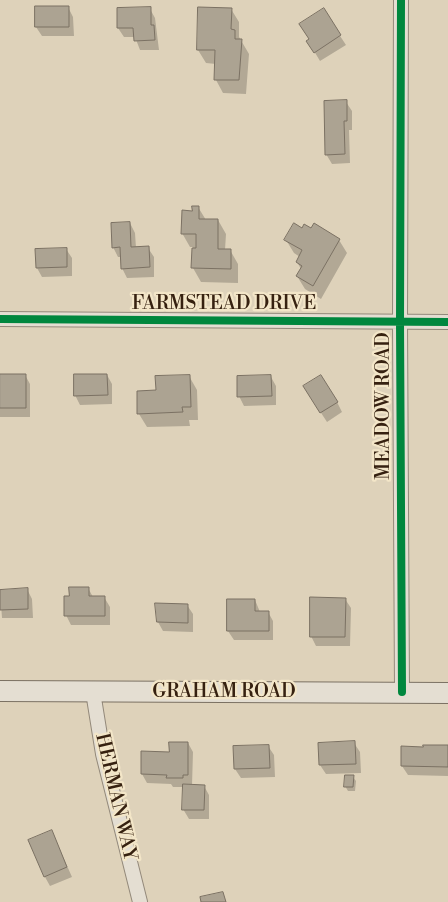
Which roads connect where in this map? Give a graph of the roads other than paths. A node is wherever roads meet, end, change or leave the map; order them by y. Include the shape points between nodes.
1 (402, 0) edge
2 (0, 319) edge
3 (400, 322) junction
4 (448, 322) edge
5 (0, 691) edge
6 (93, 692) junction
7 (402, 692) junction
8 (448, 693) edge
9 (140, 902) edge

1 - 3 street, MEADOW ROAD
2 - 3 street, FARMSTEAD DRIVE
3 - 4 street, FARMSTEAD DRIVE
3 - 7 street, MEADOW ROAD
5 - 6 street, GRAHAM ROAD
6 - 7 street, GRAHAM ROAD
6 - 9 street, HERMAN WAY via 103,754
7 - 8 street, GRAHAM ROAD

